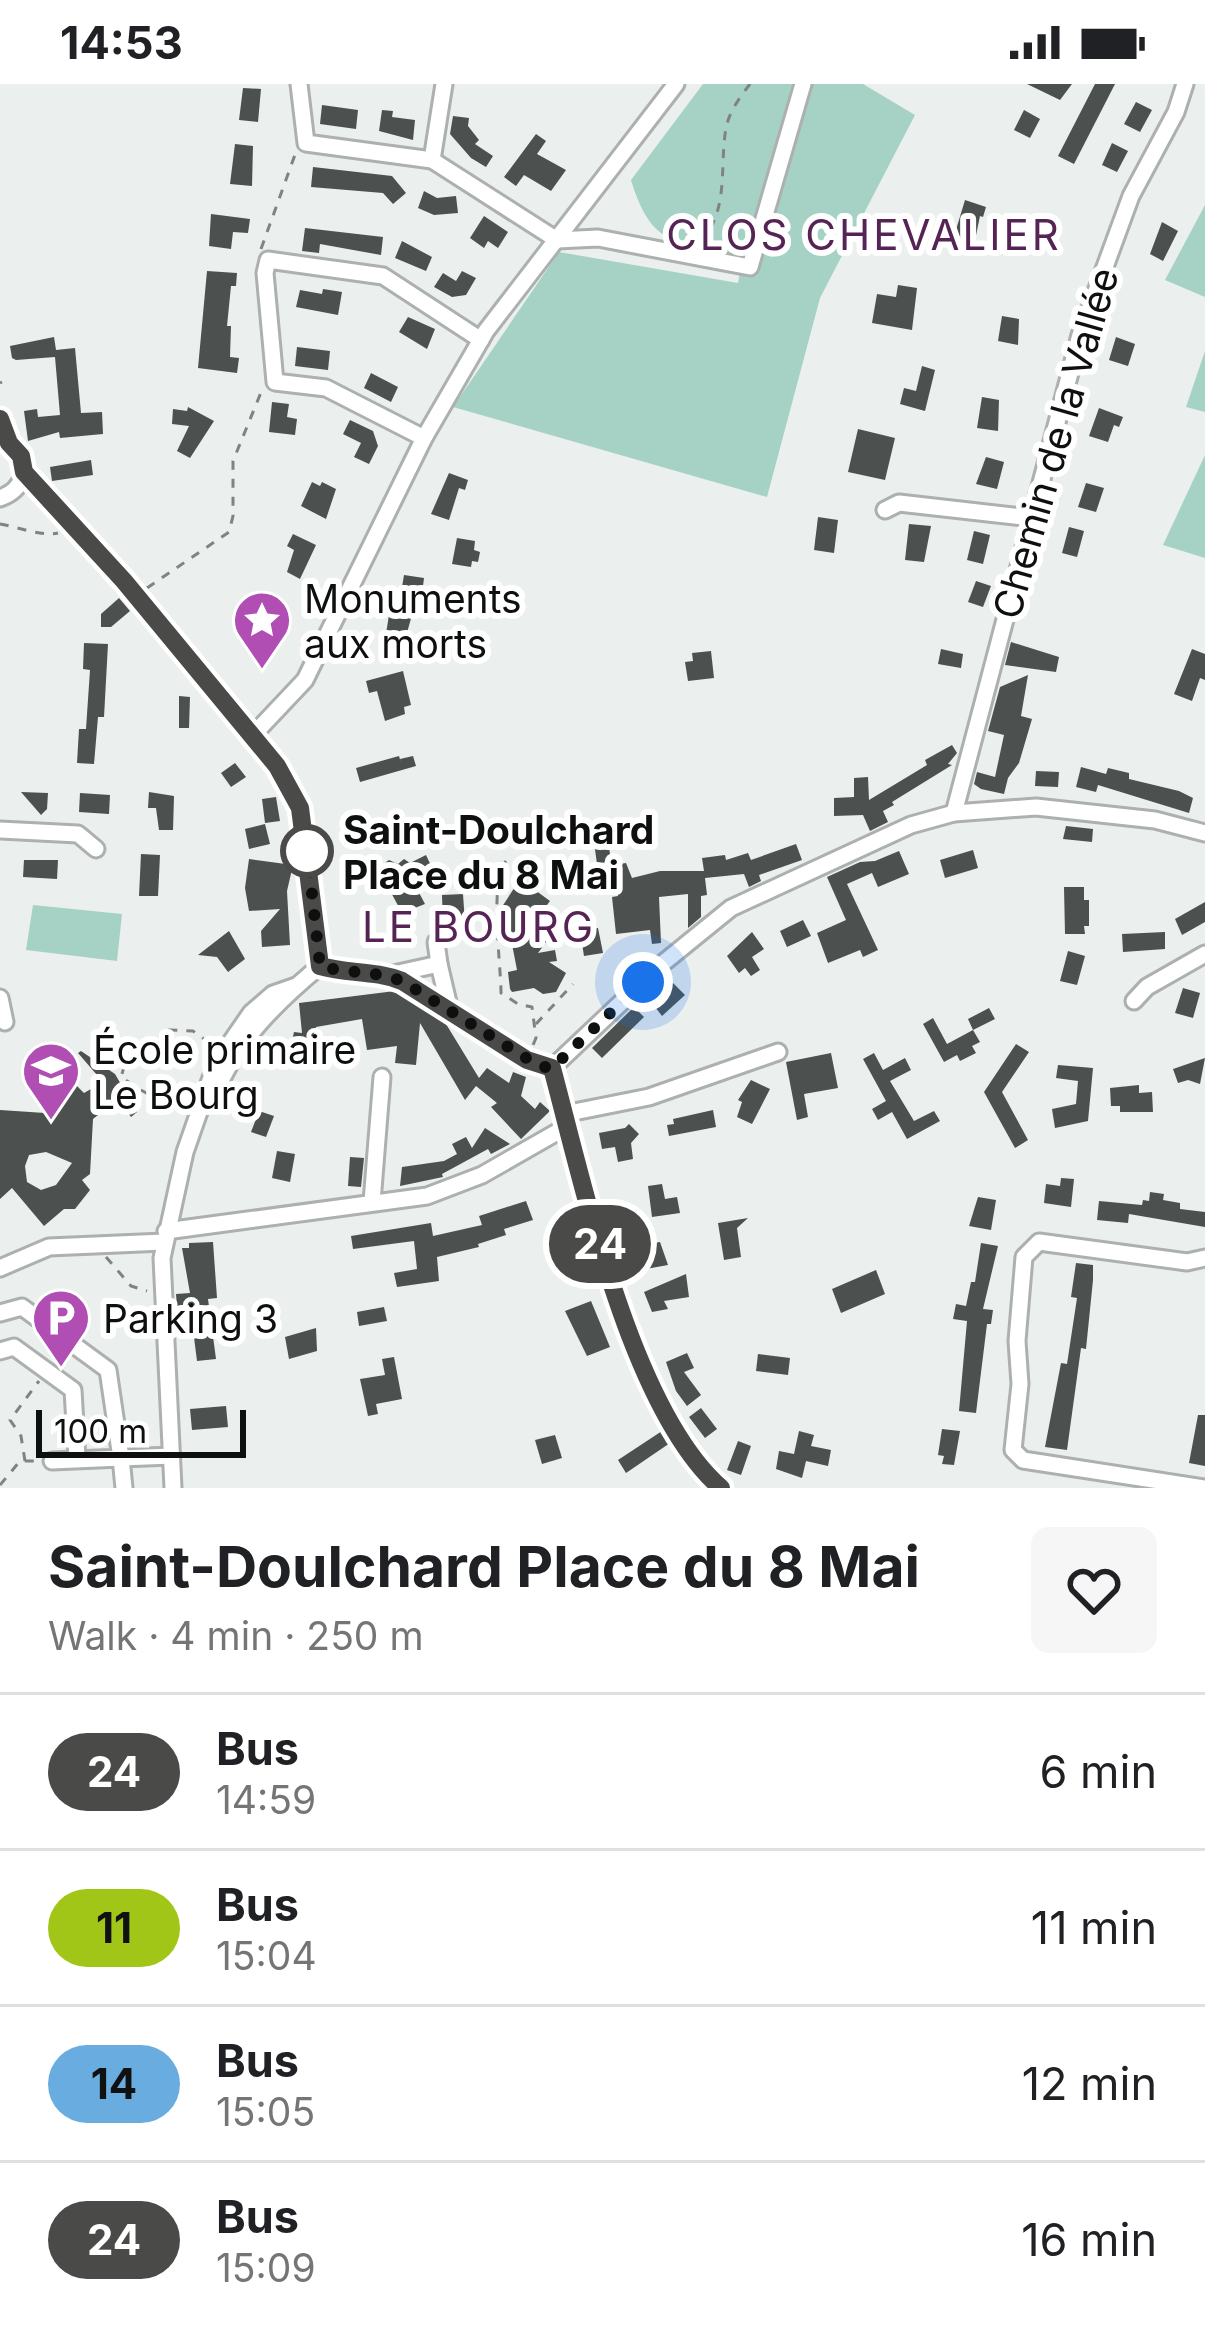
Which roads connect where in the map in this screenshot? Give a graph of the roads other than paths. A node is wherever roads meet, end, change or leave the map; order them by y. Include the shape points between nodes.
1 (299, 84) edge
2 (444, 84) edge
3 (676, 84) edge
4 (803, 84) edge
5 (1185, 84) edge
6 (432, 160) junction
7 (576, 217) junction
8 (598, 238) junction
9 (557, 240) junction
10 (481, 340) junction
11 (0, 418) edge
12 (424, 438) junction
13 (5, 442) edge
14 (24, 472) junction
15 (6, 495) edge
16 (55, 509) junction
17 (886, 510) dead end
18 (1031, 518) junction
19 (253, 735) junction
20 (953, 813) junction
21 (0, 830) edge
22 (1205, 833) edge
23 (96, 849) dead end
24 (436, 942) dead end
25 (1205, 954) edge
26 (439, 964) junction
27 (320, 966) junction
28 (388, 975) junction
29 (0, 998) edge
30 (1134, 1001) dead end
31 (450, 1011) junction
32 (5, 1022) dead end
33 (778, 1052) dead end
34 (552, 1068) junction
35 (382, 1077) dead end
36 (565, 1120) junction
37 (372, 1202) junction
38 (165, 1237) junction
39 (1205, 1258) edge
40 (0, 1268) edge
41 (0, 1313) edge
42 (0, 1351) edge
43 (172, 1456) junction
44 (77, 1459) junction
45 (121, 1459) junction
46 (52, 1461) road end
47 (1102, 1481) edge
48 (124, 1488) edge
49 (172, 1488) edge
50 (721, 1488) edge
51 (1205, 1488) edge

1 - 6 street via 301,145
2 - 6 street
3 - 7 street
4 - 8 street via 750,267
5 - 18 street, Chemin de la Vallée via 1106,261
6 - 9 street
7 - 8 street
7 - 9 street
8 - 9 street
9 - 10 street
10 - 12 street
10 - 12 street via 383,276 264,256 269,383 326,388
11 - 13 street
12 - 19 street via 305,680
13 - 14 street via 21,456
14 - 15 street
14 - 16 street
15 - 16 street
16 - 19 street
17 - 18 street via 899,503
18 - 20 street, Chemin de la Vallée
19 - 27 street via 300,808
20 - 22 street via 1036,807
20 - 34 street via 731,908
21 - 23 street via 79,834
24 - 26 street
25 - 30 street
26 - 28 street
26 - 31 street
27 - 28 street
27 - 38 street via 221,1056
28 - 31 street
29 - 32 street
31 - 34 street
33 - 36 street
34 - 36 street
35 - 37 street
36 - 37 street via 482,1175 427,1196
36 - 50 street via 639,1355 679,1435
37 - 38 street
38 - 40 street via 49,1247
38 - 43 street
39 - 47 street via 1039,1242 1024,1257 1012,1450
41 - 45 street via 22,1307 108,1370
42 - 44 street via 14,1347 73,1390
43 - 45 street
43 - 49 street
44 - 45 street
44 - 46 street
45 - 48 street
47 - 51 street

